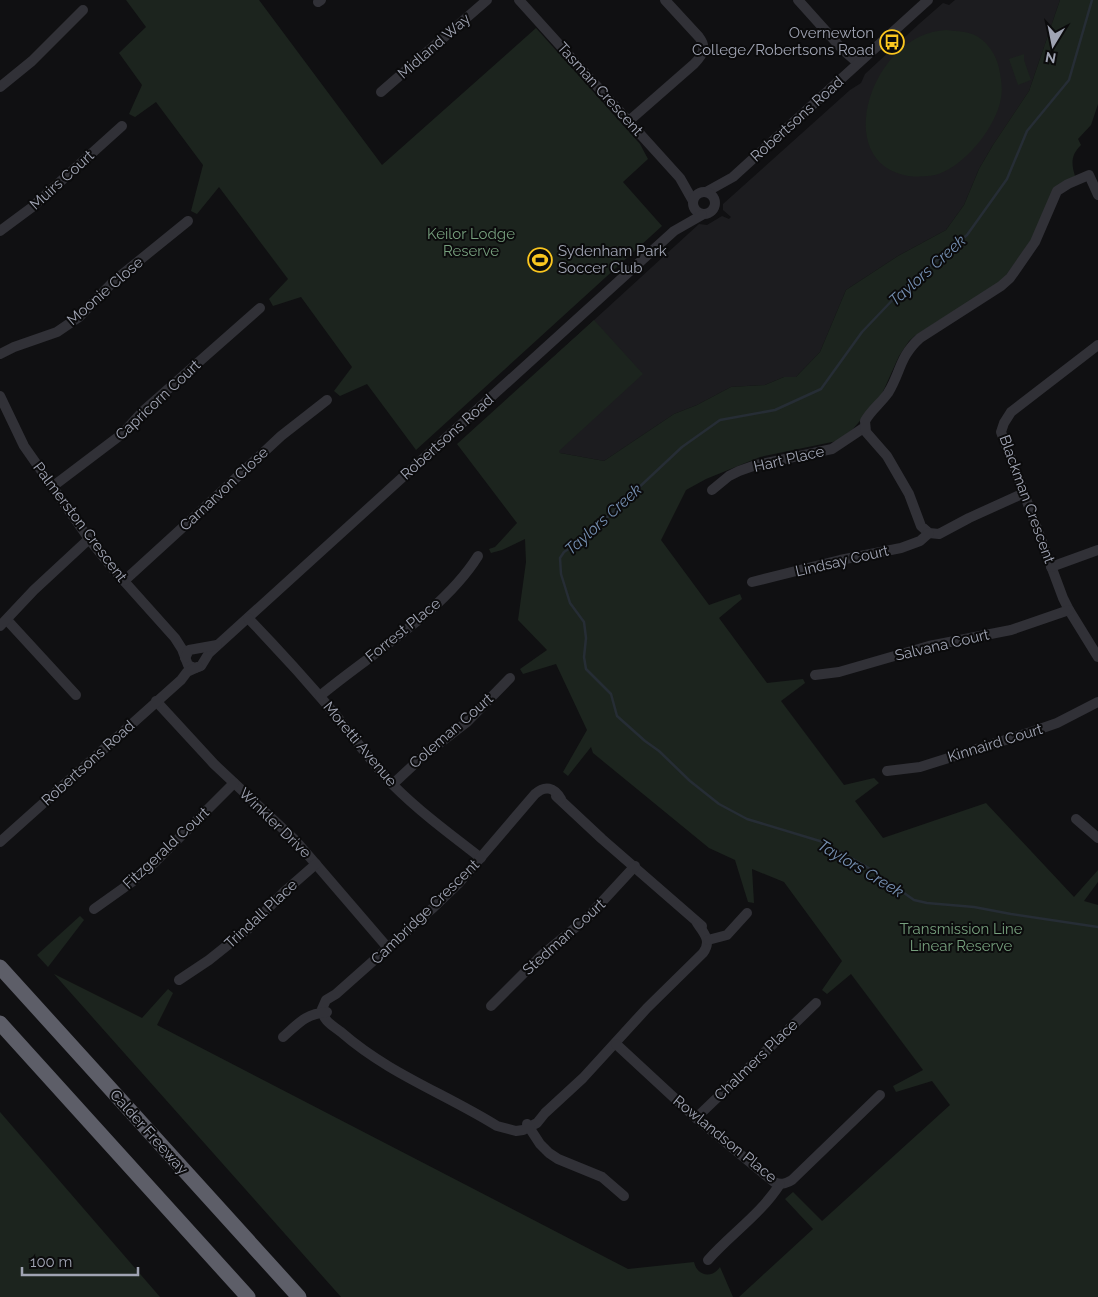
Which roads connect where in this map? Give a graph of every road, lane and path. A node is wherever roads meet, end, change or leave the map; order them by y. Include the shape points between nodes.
1 (487, 0) edge
2 (519, 0) edge
3 (666, 0) edge
4 (798, 0) edge
5 (928, 0) edge
6 (83, 10) dead end
7 (856, 65) junction
8 (0, 87) edge
9 (381, 92) dead end
10 (630, 120) junction
11 (122, 126) dead end
12 (733, 177) junction
13 (680, 178) junction
14 (704, 192) junction
15 (1098, 195) edge
16 (715, 202) junction
17 (693, 203) junction
18 (702, 215) junction
19 (188, 221) dead end
20 (0, 231) edge
21 (674, 231) junction
22 (260, 308) dead end
23 (1098, 345) edge
24 (14, 347) junction
25 (0, 348) edge
26 (0, 354) edge
27 (0, 396) edge
28 (327, 400) dead end
29 (865, 427) junction
30 (52, 487) junction
31 (712, 490) dead end
32 (1024, 493) junction
33 (929, 533) junction
34 (89, 540) junction
35 (1098, 550) edge
36 (478, 556) dead end
37 (1051, 567) junction
38 (124, 581) junction
39 (752, 582) dead end
40 (1069, 610) junction
41 (248, 618) junction
42 (3, 623) edge
43 (175, 638) junction
44 (220, 644) junction
45 (195, 649) junction
46 (1098, 657) edge
47 (185, 659) junction
48 (201, 664) junction
49 (815, 675) dead end
50 (510, 678) dead end
51 (176, 684) junction
52 (76, 695) dead end
53 (320, 696) junction
54 (156, 701) junction
55 (1098, 702) edge
56 (887, 771) dead end
57 (234, 783) junction
58 (393, 784) junction
59 (1076, 819) dead end
60 (1098, 838) edge
61 (0, 842) edge
62 (482, 858) junction
63 (316, 864) junction
64 (635, 866) junction
65 (94, 909) dead end
66 (747, 914) dead end
67 (711, 940) junction
68 (388, 948) junction
69 (0, 961) edge
70 (0, 967) edge
71 (179, 980) dead end
72 (816, 1002) dead end
73 (491, 1006) dead end
74 (325, 1012) junction
75 (0, 1022) edge
76 (283, 1037) dead end
77 (616, 1044) junction
78 (74, 1049) junction
79 (880, 1095) dead end
80 (696, 1118) junction
81 (528, 1126) junction
82 (780, 1184) junction
83 (624, 1196) dead end
84 (708, 1260) dead end
85 (248, 1297) edge
86 (299, 1297) edge

1 - 9 street, Midland Way
2 - 10 street, Tasman Crescent
3 - 10 street via 703,42 702,55
4 - 7 street via 843,50 846,58
5 - 7 street, Robertsons Road
6 - 8 street via 32,61
7 - 12 street, Robertsons Road
10 - 13 street, Tasman Crescent
11 - 20 street, Muirs Court via 26,212
12 - 14 street, Robertsons Road
12 - 16 street, Robertsons Road
13 - 14 street, Tasman Crescent
13 - 17 street, Tasman Crescent
14 - 16 street
14 - 17 street via 696,195
15 - 29 street via 1087,171 1057,191 1035,242 1010,278 912,345 901,361 888,393 868,416
16 - 18 street via 711,211
17 - 18 street
17 - 21 street, Robertsons Road
18 - 21 street, Robertsons Road
19 - 24 street, Moonie Close via 114,282 79,318 57,332
21 - 41 street, Robertsons Road
22 - 30 street, Capricorn Court via 142,412 122,434
23 - 32 street, Blackman Crescent via 1011,412 1004,423 1001,432
24 - 25 street, Moonie Close
24 - 26 street, Moonie Close
27 - 30 street, Palmerston Crescent via 24,446
28 - 38 street, Carnarvon Close via 281,436
29 - 31 street, Hart Place via 832,449 748,468 729,476
29 - 33 street via 887,456 909,494 922,526
30 - 34 street, Palmerston Crescent
32 - 33 street, Lindsay Court via 939,534
32 - 37 street, Blackman Crescent
33 - 39 street, Lindsay Court via 920,542 901,548
34 - 38 street, Palmerston Crescent
34 - 42 street
35 - 37 street
36 - 53 street, Forrest Place via 425,614
37 - 40 street, Blackman Crescent
38 - 43 street, Palmerston Crescent
40 - 46 street, Blackman Crescent
40 - 49 street, Salvana Court via 1011,630 929,646 839,672
41 - 44 street, Robertsons Road
41 - 53 street, Moretti Avenue
42 - 52 street
43 - 45 street, Palmerston Crescent
43 - 47 street, Palmerston Crescent
44 - 45 street, Robertsons Road
44 - 48 street, Robertsons Road
45 - 47 street via 187,652
45 - 48 street via 203,655
47 - 48 street via 190,666
47 - 51 street
48 - 51 street, Robertsons Road
50 - 58 street, Coleman Court via 467,722
51 - 54 street, Robertsons Road
53 - 58 street, Moretti Avenue
54 - 57 street, Winkler Drive
54 - 61 street, Robertsons Road
55 - 56 street, Kinnaird Court via 1034,731 920,767
57 - 63 street, Winkler Drive
57 - 65 street, Fitzgerald Court via 154,863
58 - 62 street, Moretti Avenue
59 - 60 street
62 - 64 street, Cambridge Crescent via 529,803 545,791 561,799
62 - 68 street, Cambridge Crescent
63 - 68 street, Winkler Drive
63 - 71 street, Trindall Place via 249,928
64 - 67 street, Cambridge Crescent
64 - 73 street, Stedman Court via 587,918 543,954
66 - 67 street via 731,932
67 - 77 street via 696,962 660,995
68 - 74 street, Cambridge Crescent via 336,994
69 - 78 highway
70 - 78 highway, Calder Freeway
72 - 80 street, Chalmers Place
74 - 76 street via 307,1016
74 - 81 street via 336,1028 392,1070 484,1118 510,1126
75 - 85 highway
77 - 80 street, Rowlandson Place
77 - 81 street
78 - 86 highway, Calder Freeway
79 - 82 street, Rowlandson Place via 792,1180
80 - 82 street, Rowlandson Place
81 - 83 street via 540,1144 558,1159 602,1178
82 - 84 street via 757,1213

